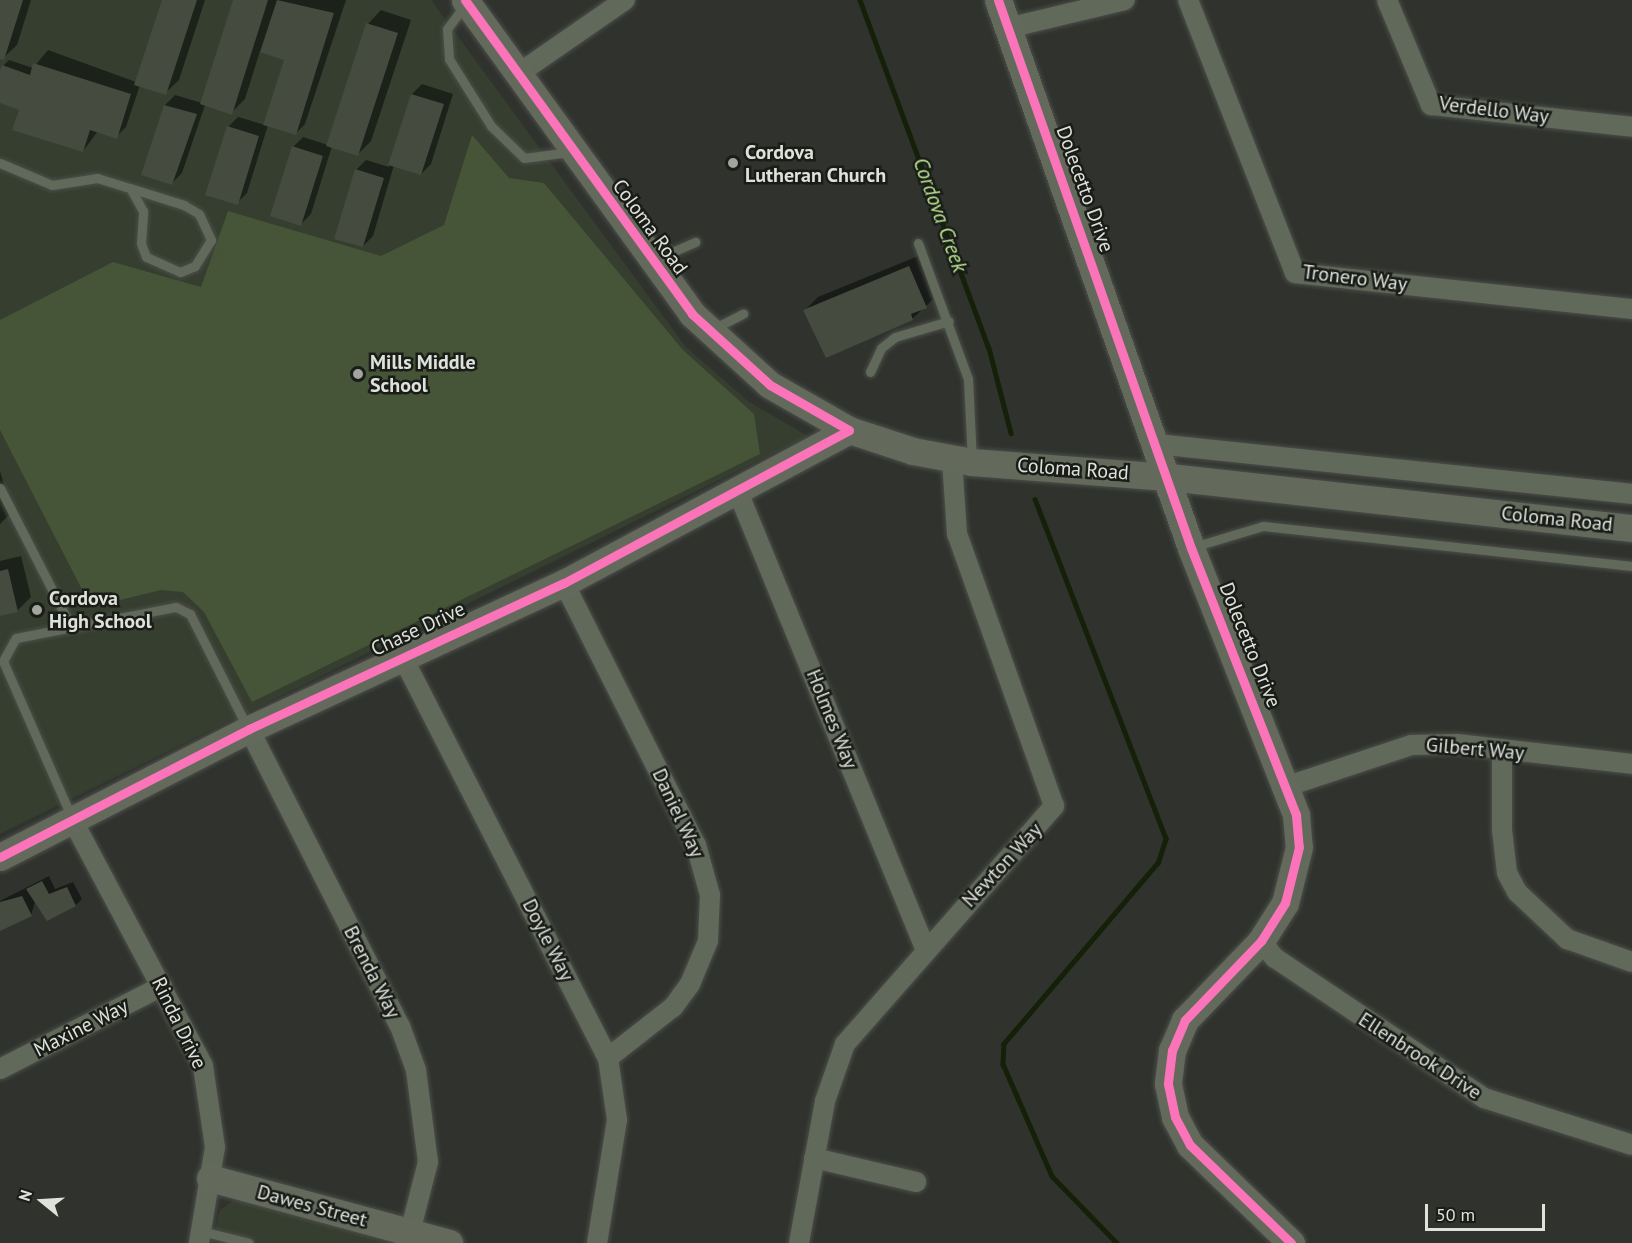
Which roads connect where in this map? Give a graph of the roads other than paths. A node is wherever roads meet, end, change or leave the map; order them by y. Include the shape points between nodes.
1 (625, 0) edge
2 (998, 0) edge
3 (1125, 0) edge
4 (1188, 0) edge
5 (1387, 0) edge
6 (466, 1) edge
7 (1008, 28) junction
8 (518, 74) junction
9 (1632, 126) edge
10 (573, 151) junction
11 (0, 164) edge
12 (130, 188) junction
13 (695, 242) dead end
14 (918, 243) dead end
15 (652, 261) junction
16 (1632, 309) edge
17 (743, 314) dead end
18 (949, 321) junction
19 (708, 332) junction
20 (870, 372) dead end
21 (849, 430) junction
22 (1157, 444) junction
23 (962, 461) junction
24 (1169, 477) junction
25 (0, 488) edge
26 (738, 492) junction
27 (1632, 494) edge
28 (1632, 528) edge
29 (1191, 548) junction
30 (1632, 567) edge
31 (564, 583) junction
32 (71, 627) junction
33 (402, 656) junction
34 (249, 729) junction
35 (1502, 751) junction
36 (1632, 764) edge
37 (1288, 786) junction
38 (73, 820) junction
39 (0, 857) edge
40 (1261, 941) junction
41 (925, 947) junction
42 (1632, 962) edge
43 (162, 986) junction
44 (608, 1058) junction
45 (0, 1070) edge
46 (1632, 1145) edge
47 (814, 1158) junction
48 (210, 1179) junction
49 (916, 1182) dead end
50 (410, 1232) junction
51 (200, 1237) edge
52 (249, 1243) edge
53 (449, 1243) edge
54 (597, 1243) edge
55 (799, 1243) edge
56 (1291, 1243) edge

1 - 8 street
2 - 7 street, Dolecetto Drive
3 - 7 street
4 - 16 street, Tronero Way via 1294,273
5 - 9 street, Verdello Way via 1431,105
6 - 8 street, Coloma Road
6 - 10 lane via 447,29 449,59 491,126 524,158
7 - 22 street, Dolecetto Drive
8 - 10 street, Coloma Road
10 - 15 street, Coloma Road
11 - 12 lane via 52,185 97,178
12 - 12 lane via 199,214 211,240 195,266 180,272 146,257 141,243 143,211
13 - 15 lane
14 - 18 lane
15 - 19 street, Coloma Road
17 - 19 lane
18 - 20 lane via 895,337 881,348
18 - 23 lane via 968,379
19 - 21 street, Coloma Road via 770,385
21 - 23 street, Coloma Road
21 - 26 street, Chase Drive
22 - 24 street, Dolecetto Drive
22 - 27 street
23 - 24 street, Coloma Road
23 - 41 street, Newton Way via 957,534 1055,798 1050,815
24 - 28 street, Coloma Road
24 - 29 street, Dolecetto Drive
25 - 32 lane
26 - 31 street, Chase Drive
26 - 41 street, Holmes Way
29 - 30 lane via 1263,526
29 - 37 street, Dolecetto Drive
31 - 33 street, Chase Drive
31 - 44 street, Daniel Way via 696,845 710,896 708,941 690,984 673,1007
32 - 34 lane via 176,607 190,614
32 - 38 lane via 16,638 3,661
33 - 34 street, Chase Drive
33 - 44 street, Doyle Way
34 - 38 street, Chase Drive
34 - 50 street, Brenda Way via 400,1026 416,1070 428,1162
35 - 36 street, Gilbert Way
35 - 37 street, Gilbert Way via 1411,745
35 - 42 street via 1503,839 1507,873 1517,892 1567,939
37 - 40 street, Dolecetto Drive via 1299,847 1285,903
38 - 39 street, Chase Drive
38 - 43 street, Rinda Drive
40 - 46 street, Ellenbrook Drive via 1275,958 1475,1093 1523,1114
40 - 56 street, Dolecetto Drive via 1185,1020 1172,1050 1168,1084 1175,1117 1190,1145
41 - 47 street, Newton Way via 845,1044 825,1101
43 - 45 street, Maxine Way
43 - 48 street, Rinda Drive via 210,1092 214,1147
44 - 54 street, Doyle Way via 617,1120
47 - 49 street
47 - 55 street, Newton Way
48 - 50 street, Dawes Street
48 - 51 street, Rinda Drive
50 - 53 street, Dawes Street
51 - 52 lane

